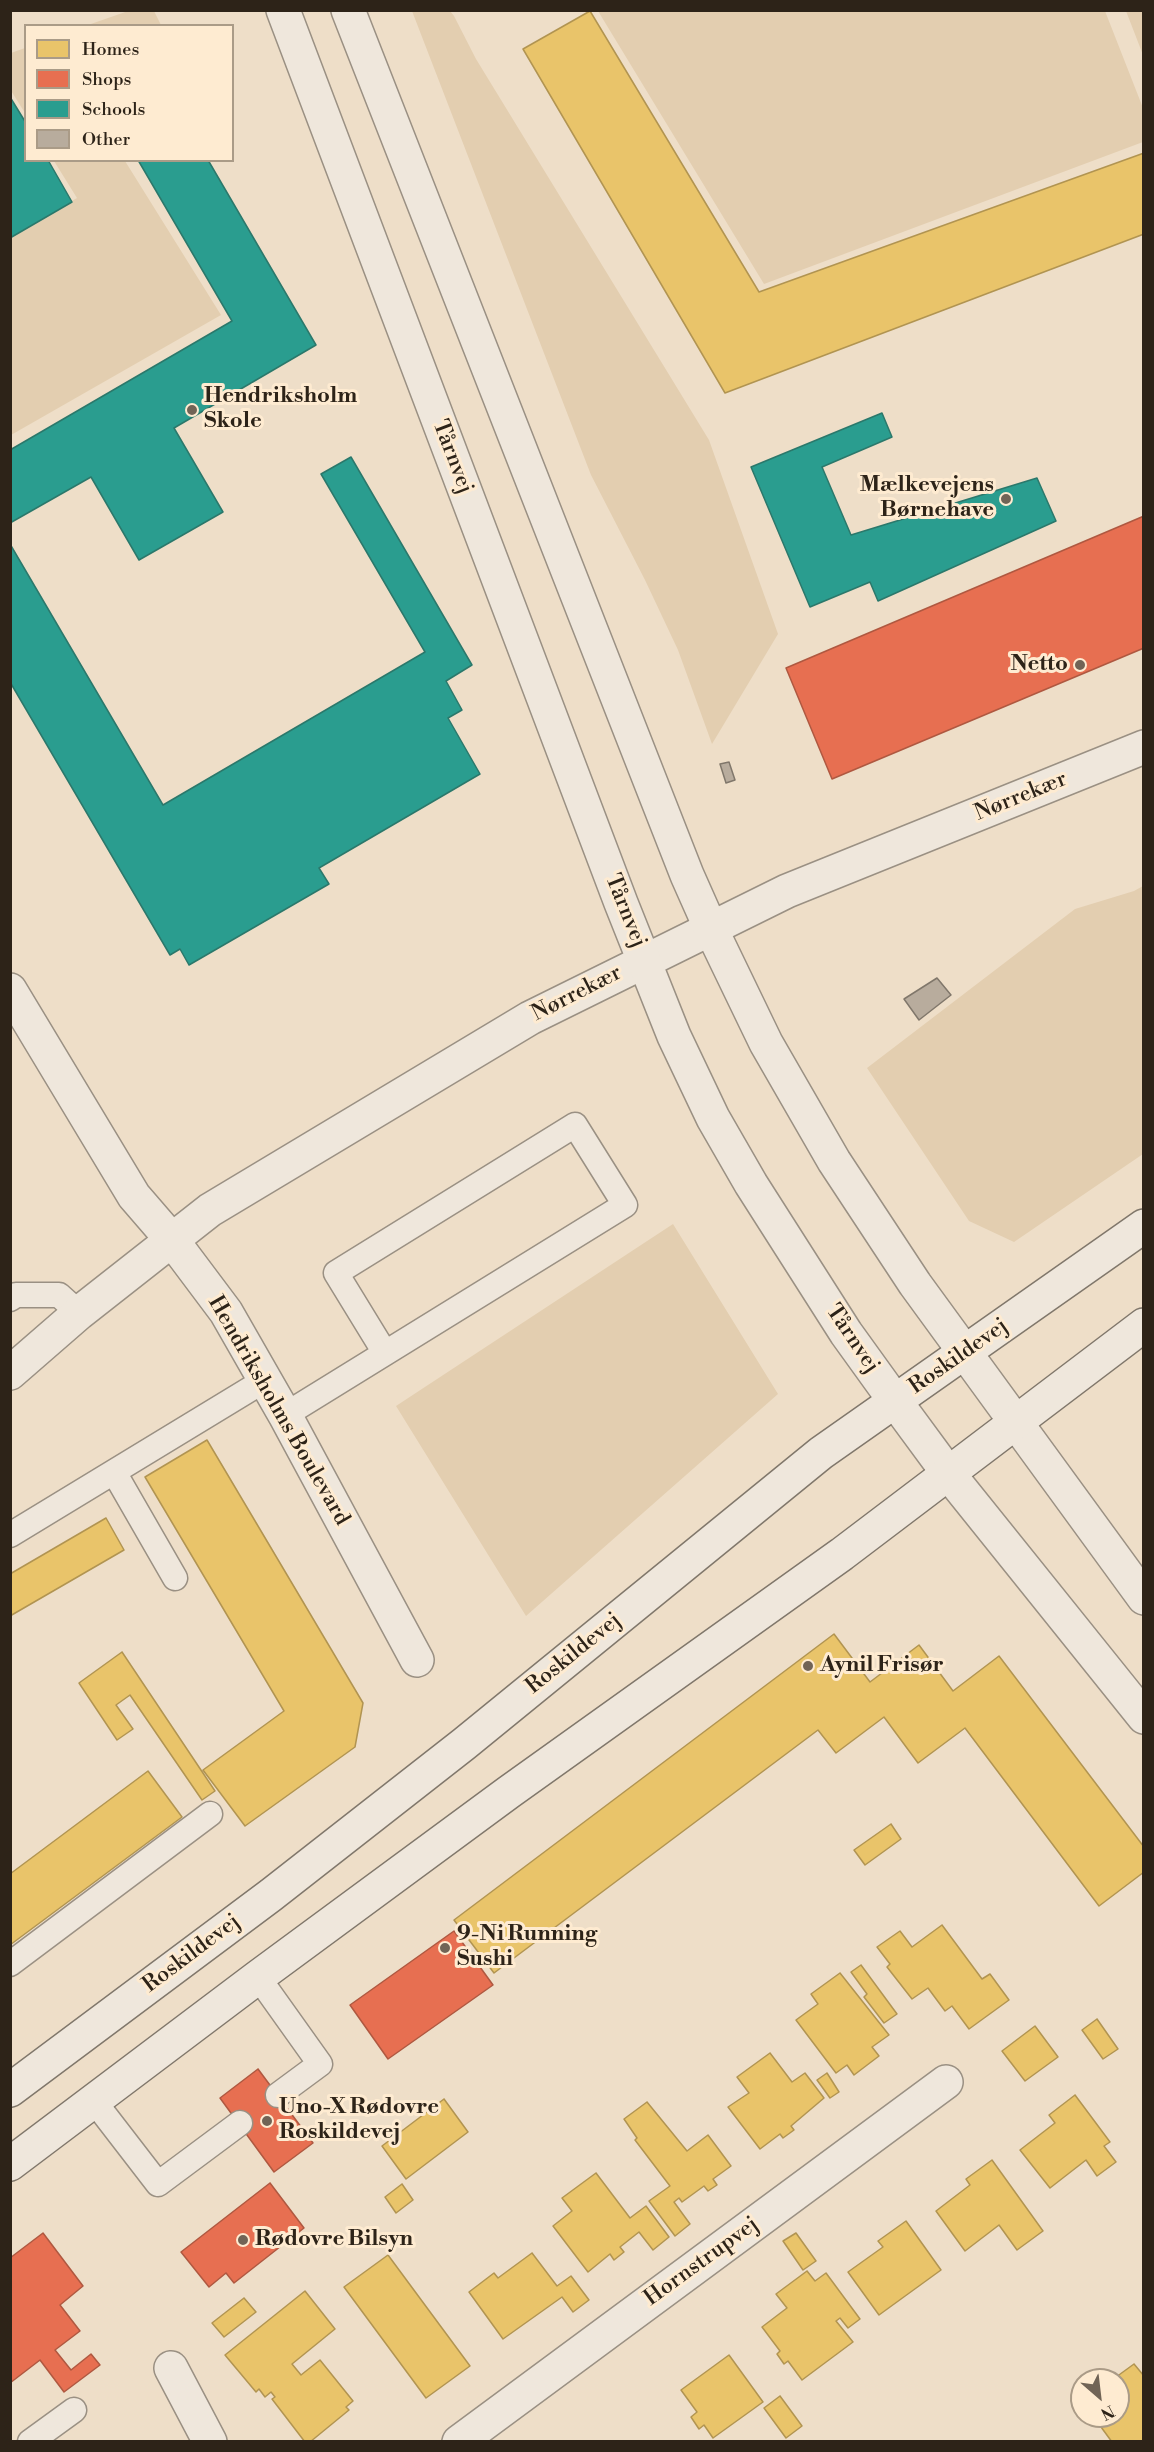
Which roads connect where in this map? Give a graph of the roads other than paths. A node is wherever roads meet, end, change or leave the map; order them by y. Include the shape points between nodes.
1 (283, 10) edge
2 (348, 10) edge
3 (1143, 747) edge
4 (711, 929) junction
5 (645, 960) junction
6 (10, 990) edge
7 (1143, 1226) edge
8 (172, 1240) junction
9 (10, 1299) edge
10 (80, 1313) junction
11 (1143, 1325) edge
12 (385, 1353) junction
13 (965, 1353) junction
14 (10, 1372) edge
15 (265, 1380) junction
16 (895, 1401) junction
17 (285, 1415) junction
18 (1016, 1422) junction
19 (114, 1472) junction
20 (948, 1473) junction
21 (10, 1535) edge
22 (175, 1578) dead end
23 (1143, 1598) edge
24 (417, 1660) dead end
25 (1143, 1717) edge
26 (210, 1814) dead end
27 (10, 1964) edge
28 (258, 1977) junction
29 (946, 2082) dead end
30 (10, 2090) edge
31 (278, 2095) dead end
32 (94, 2101) junction
33 (240, 2123) dead end
34 (10, 2164) edge
35 (171, 2368) dead end
36 (74, 2410) dead end
37 (30, 2442) edge
38 (210, 2442) edge
39 (459, 2442) edge

1 - 5 street, Tårnvej
2 - 4 street
3 - 4 street, Nørrekær via 831,873
4 - 5 street, Nørrekær
4 - 13 street via 766,1043 834,1161
5 - 8 street, Nørrekær via 530,1018 210,1210
5 - 16 street, Tårnvej via 712,1118 846,1333
6 - 8 street, Hendriksholms Boulevard via 134,1196
7 - 13 street, Roskildevej
8 - 10 street, Nørrekær
8 - 15 street, Hendriksholms Boulevard via 226,1312
9 - 10 lane via 16,1295 59,1295
10 - 14 street, Nørrekær
11 - 18 street
12 - 12 lane via 624,1205 575,1125 336,1272
12 - 17 lane
13 - 16 street, Roskildevej
13 - 18 street
15 - 17 street, Hendriksholms Boulevard
15 - 19 lane
16 - 20 street, Tårnvej
16 - 30 street, Roskildevej via 821,1453 464,1744 271,1895
17 - 24 street, Hendriksholms Boulevard
18 - 20 street
18 - 23 street
19 - 21 lane
19 - 22 lane
20 - 25 street, Tårnvej
20 - 28 street
26 - 27 lane
28 - 31 lane via 320,2064
28 - 32 street
29 - 39 street, Hornstrupvej
32 - 33 lane via 158,2184
32 - 34 street
35 - 38 street
36 - 37 lane

